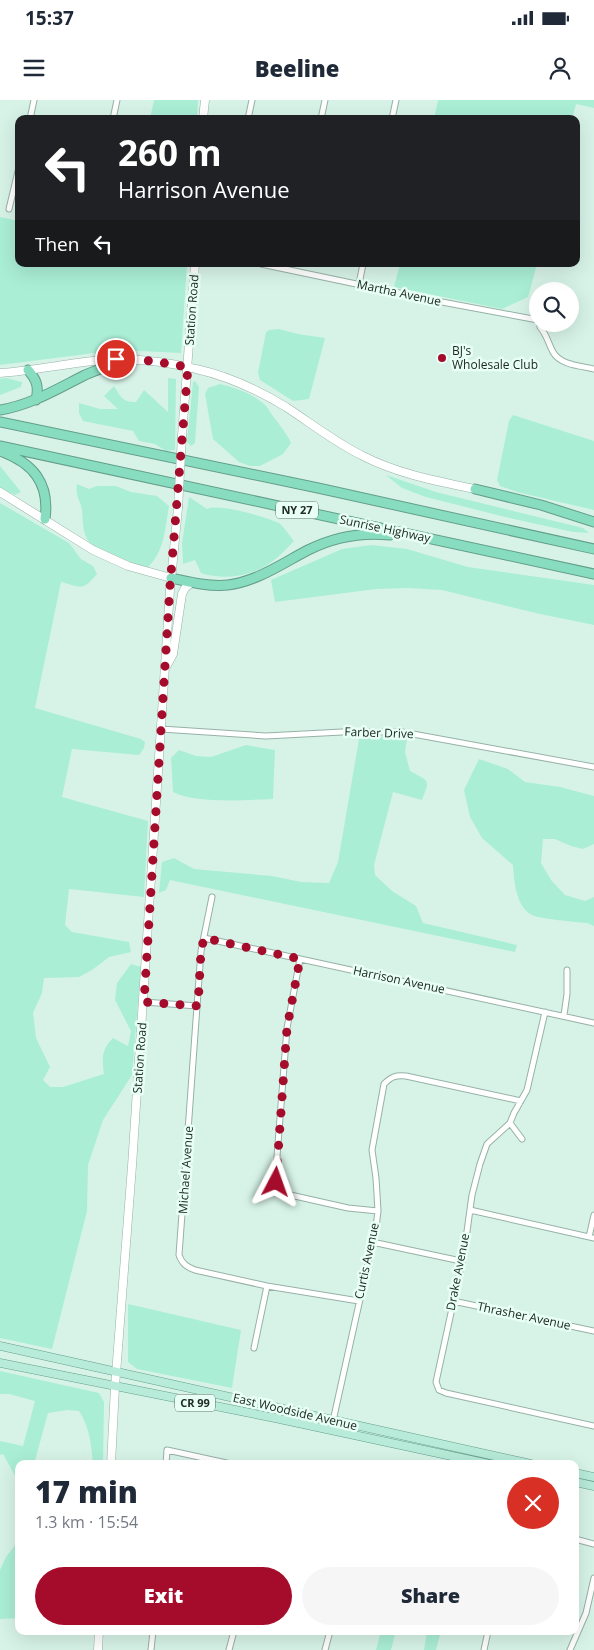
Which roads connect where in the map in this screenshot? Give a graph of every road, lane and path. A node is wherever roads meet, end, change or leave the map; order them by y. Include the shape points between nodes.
1 (34, 100) edge
2 (117, 100) edge
3 (205, 100) edge
4 (252, 100) edge
5 (325, 100) edge
6 (396, 100) edge
7 (31, 115) edge
8 (114, 115) edge
9 (204, 115) edge
10 (249, 115) edge
11 (322, 115) edge
12 (393, 115) edge
13 (15, 184) edge
14 (9, 209) dead end
15 (194, 267) edge
16 (289, 267) edge
17 (362, 267) edge
18 (359, 284) junction
19 (529, 318) edge
20 (544, 332) edge
21 (128, 359) junction
22 (188, 367) junction
23 (594, 369) edge
24 (28, 370) junction
25 (0, 373) edge
26 (36, 400) junction
27 (0, 410) edge
28 (0, 422) edge
29 (0, 446) edge
30 (0, 451) edge
31 (475, 489) joint
32 (0, 492) edge
33 (45, 519) junction
34 (594, 522) edge
35 (444, 542) junction
36 (594, 549) edge
37 (594, 574) edge
38 (171, 578) junction
39 (192, 582) junction
40 (166, 666) junction
41 (161, 729) junction
42 (594, 767) edge
43 (212, 897) dead end
44 (204, 938) junction
45 (300, 959) junction
46 (567, 970) dead end
47 (144, 1002) junction
48 (198, 1006) junction
49 (545, 1012) junction
50 (564, 1016) junction
51 (594, 1023) edge
52 (521, 1102) junction
53 (510, 1123) junction
54 (522, 1139) dead end
55 (470, 1210) junction
56 (378, 1211) junction
57 (594, 1215) edge
58 (592, 1238) edge
59 (372, 1242) junction
60 (461, 1261) junction
61 (266, 1286) junction
62 (453, 1300) junction
63 (358, 1301) junction
64 (594, 1330) edge
65 (0, 1346) edge
66 (254, 1348) dead end
67 (0, 1363) edge
68 (116, 1371) junction
69 (115, 1386) junction
70 (333, 1421) junction
71 (594, 1426) edge
72 (331, 1430) junction
73 (111, 1460) edge
74 (166, 1460) edge
75 (213, 1460) edge
76 (470, 1460) edge
77 (513, 1460) edge
78 (579, 1474) edge
79 (594, 1477) edge
80 (579, 1483) edge
81 (594, 1486) edge
82 (579, 1540) edge
83 (594, 1544) edge
84 (594, 1578) edge
85 (579, 1629) edge
86 (99, 1635) edge
87 (153, 1635) edge
88 (233, 1635) edge
89 (329, 1635) edge
90 (487, 1635) edge
91 (576, 1635) edge
92 (98, 1650) edge
93 (151, 1650) edge
94 (229, 1650) edge
95 (325, 1650) edge
96 (484, 1650) edge
97 (570, 1650) edge

1 - 7 street
2 - 8 street
3 - 9 main road
4 - 10 street
5 - 11 street
6 - 12 street
13 - 14 street
15 - 22 main road, Station Road
16 - 18 street, Martha Avenue
17 - 18 street
18 - 19 street, Martha Avenue
20 - 23 street via 562,362
21 - 22 main road
21 - 24 main road
21 - 26 highway via 90,373
22 - 31 main road via 252,389 363,456 414,475
22 - 38 main road, Station Road, bridge
24 - 25 main road
24 - 26 highway via 38,384
26 - 27 highway
28 - 36 highway, Sunrise Highway / NY 27
29 - 35 highway, Sunrise Highway / NY 27
30 - 33 highway via 21,461 37,477 45,494
31 - 34 highway
32 - 33 main road
33 - 38 main road via 103,555
35 - 37 highway, Sunrise Highway / NY 27
35 - 39 highway via 379,534 352,535 318,546 246,581 228,585
38 - 39 highway
38 - 40 main road, Station Road
39 - 40 main road via 182,594 172,654
40 - 41 main road, Station Road
41 - 42 street, Farber Drive via 266,736 402,732
41 - 47 main road, Station Road
43 - 44 street, Michael Avenue
44 - 45 street, Harrison Avenue
44 - 48 street, Michael Avenue
45 - 49 street, Harrison Avenue
45 - 56 street via 287,1028 276,1182 286,1194 348,1208
46 - 50 street
47 - 48 street
47 - 68 main road, Station Road
48 - 61 street, Michael Avenue via 179,1255 187,1267
49 - 50 street, Harrison Avenue
49 - 52 street, Drake Avenue via 527,1090
50 - 51 street, Harrison Avenue
52 - 53 street, Drake Avenue
52 - 56 street, Curtis Avenue via 413,1077 396,1075 390,1078 384,1084 372,1150
53 - 54 street
53 - 55 street, Drake Avenue via 487,1144
55 - 58 street
55 - 60 street, Drake Avenue
56 - 59 street, Curtis Avenue
57 - 58 street
59 - 60 street
59 - 63 street, Curtis Avenue
60 - 62 street, Drake Avenue
61 - 63 street, Michael Avenue
61 - 66 street
62 - 64 street, Thrasher Avenue
62 - 71 street, Drake Avenue via 436,1373 439,1390 453,1396
63 - 70 street, Curtis Avenue
65 - 68 main road, East Woodside Avenue / CR 99
67 - 69 main road, East Woodside Avenue / CR 99
68 - 69 main road, Station Road
68 - 70 main road, East Woodside Avenue / CR 99
69 - 72 main road, East Woodside Avenue / CR 99
69 - 73 main road, Station Road
70 - 72 street, Curtis Avenue
70 - 77 main road, East Woodside Avenue / CR 99
72 - 76 main road, East Woodside Avenue / CR 99
74 - 75 street via 167,1450
78 - 79 main road
80 - 81 main road
82 - 83 street
84 - 85 street
86 - 92 main road
87 - 93 street
88 - 94 street
89 - 95 street
90 - 96 street
91 - 97 street

